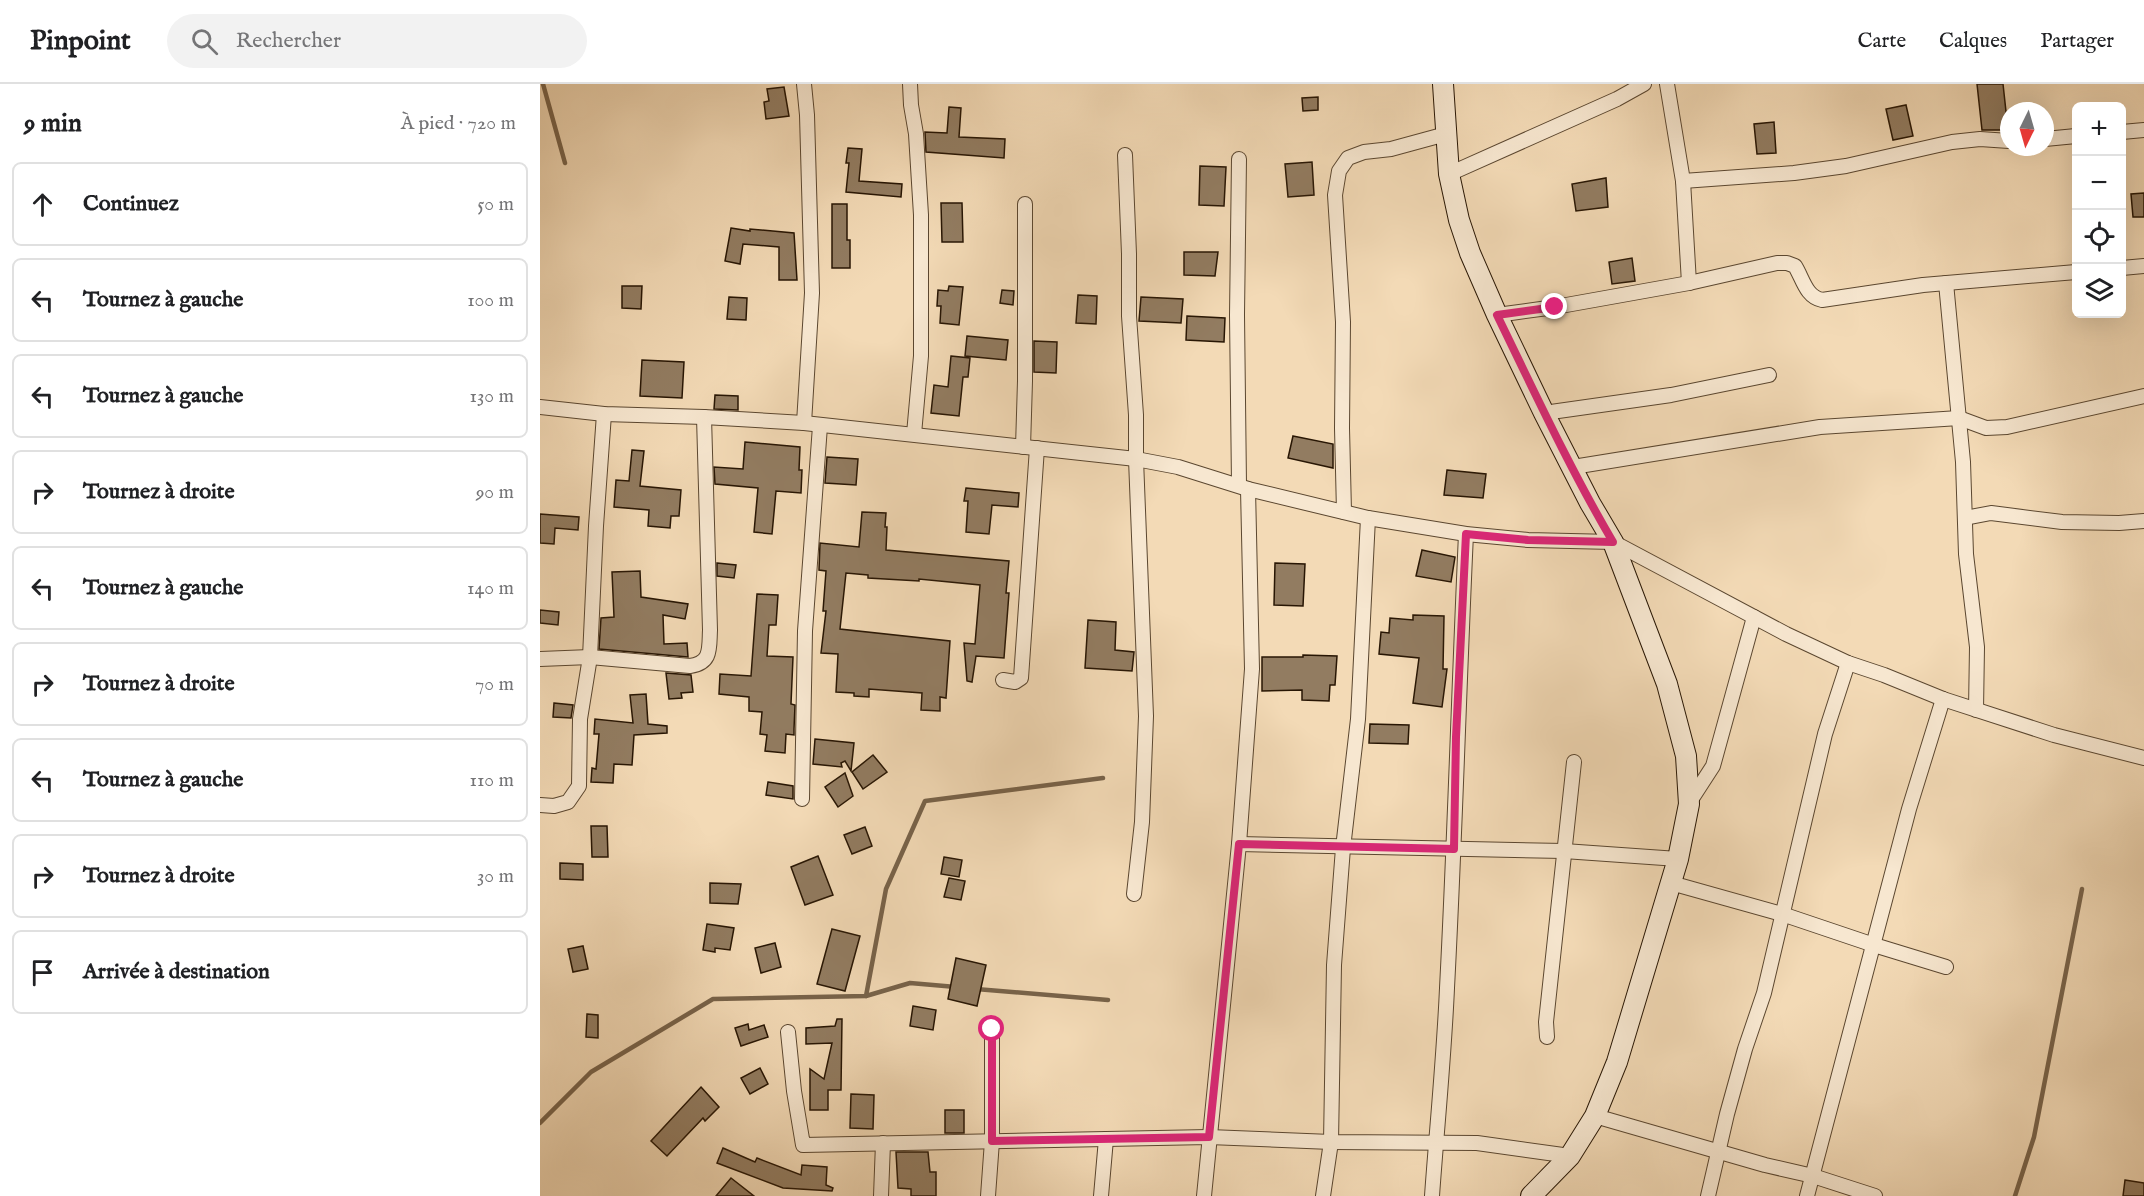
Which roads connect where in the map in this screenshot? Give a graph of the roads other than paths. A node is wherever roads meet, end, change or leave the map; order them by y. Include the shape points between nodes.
1 (804, 84) edge
2 (910, 84) edge
3 (1443, 84) edge
4 (1644, 84) edge
5 (1667, 84) edge
6 (2144, 130) edge
7 (2126, 132) edge
8 (1446, 134) junction
9 (2072, 136) edge
10 (2054, 138) edge
11 (2000, 140) edge
12 (1125, 155) dead end
13 (1239, 159) dead end
14 (1449, 174) junction
15 (1683, 181) junction
16 (1025, 204) dead end
17 (2144, 266) edge
18 (2126, 268) edge
19 (2072, 272) edge
20 (1689, 283) junction
21 (1946, 284) junction
22 (1497, 315) junction
23 (1769, 375) dead end
24 (2144, 396) edge
25 (540, 407) edge
26 (1544, 413) junction
27 (604, 414) junction
28 (704, 417) junction
29 (1959, 418) junction
30 (804, 423) junction
31 (820, 426) junction
32 (914, 434) junction
33 (1030, 447) junction
34 (1136, 459) junction
35 (1572, 467) junction
36 (1244, 487) junction
37 (1344, 512) junction
38 (1368, 518) junction
39 (1965, 518) junction
40 (2144, 521) edge
41 (1466, 534) junction
42 (1613, 542) junction
43 (1754, 617) junction
44 (590, 657) junction
45 (540, 659) edge
46 (1848, 663) junction
47 (1003, 680) dead end
48 (1943, 699) junction
49 (1976, 710) junction
50 (2144, 758) edge
51 (1574, 762) dead end
52 (802, 799) dead end
53 (1689, 804) junction
54 (540, 806) edge
55 (1239, 844) junction
56 (1343, 848) junction
57 (1454, 849) junction
58 (1564, 851) junction
59 (1678, 859) junction
60 (1671, 883) junction
61 (1134, 894) dead end
62 (1782, 914) junction
63 (1874, 945) junction
64 (1946, 967) dead end
65 (992, 1029) dead end
66 (789, 1032) dead end
67 (1547, 1037) dead end
68 (1595, 1116) junction
69 (1209, 1137) junction
70 (1106, 1139) junction
71 (992, 1141) junction
72 (1436, 1141) junction
73 (1331, 1142) junction
74 (884, 1143) junction
75 (1718, 1151) junction
76 (1570, 1156) junction
77 (1813, 1176) junction
78 (1541, 1192) edge
79 (881, 1196) edge
80 (988, 1196) edge
81 (1101, 1196) edge
82 (1204, 1196) edge
83 (1323, 1196) edge
84 (1432, 1196) edge
85 (1708, 1196) edge
86 (1807, 1196) edge
87 (1875, 1196) edge

1 - 30 street via 812,293
2 - 32 street via 921,215 921,356
3 - 8 street
4 - 14 street
5 - 15 street
6 - 7 street
8 - 14 street
8 - 37 street via 1364,152 1348,158 1339,171 1335,195 1343,322
9 - 10 street
11 - 15 street via 1952,142 1846,166 1794,173
12 - 34 street
13 - 36 street via 1237,315
14 - 22 street via 1470,253
15 - 20 street
16 - 33 street
17 - 18 street
19 - 21 street
20 - 21 street via 1787,263 1796,266 1809,295 1822,300
20 - 22 street
21 - 29 street
22 - 26 street
23 - 26 street via 1671,395
24 - 29 street via 2007,427 1986,428
25 - 27 street
26 - 35 street
27 - 28 street
27 - 44 street
28 - 30 street
28 - 44 street via 710,630 706,659 690,666
29 - 35 street via 1820,427
29 - 39 street
30 - 31 street
31 - 32 street
31 - 52 street via 804,640
32 - 33 street
33 - 34 street
33 - 47 street via 1024,654 1021,678 1015,682
34 - 36 street
34 - 61 street via 1146,716 1142,822
35 - 42 street
36 - 37 street
36 - 55 street via 1252,669
37 - 38 street
38 - 41 street
38 - 56 street via 1358,719
39 - 40 street via 1991,513 2062,522
39 - 49 street via 1977,647
41 - 42 street
41 - 57 street
42 - 43 street
42 - 53 street via 1675,710 1686,756
43 - 46 street
43 - 53 street via 1713,766
44 - 45 street
44 - 54 street via 580,719 579,786 568,802
46 - 48 street
46 - 62 street via 1825,734
48 - 49 street
48 - 63 street via 1909,809
49 - 50 street
51 - 58 street
53 - 59 street
55 - 56 street
55 - 69 street
56 - 57 street
56 - 73 street via 1334,966
57 - 58 street
57 - 72 street
58 - 59 street
58 - 67 street
59 - 60 street
60 - 62 street
60 - 68 street via 1617,1062
62 - 63 street
62 - 75 street via 1764,993
63 - 64 street
63 - 77 street
65 - 71 street
66 - 74 street via 803,1145
68 - 75 street
68 - 76 street
69 - 70 street
69 - 73 street
69 - 82 street
70 - 71 street
70 - 81 street
71 - 74 street
71 - 80 street
72 - 73 street
72 - 76 street
72 - 84 street
73 - 83 street
74 - 79 street
75 - 77 street
75 - 85 street
76 - 78 street
77 - 86 street
77 - 87 street

